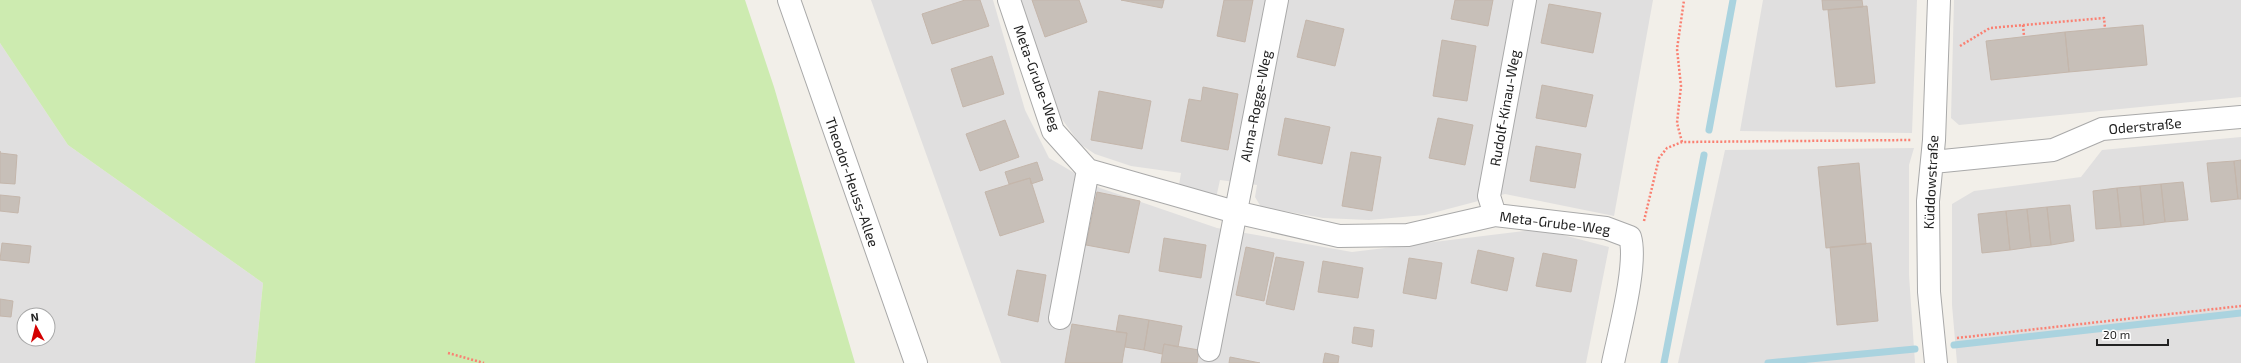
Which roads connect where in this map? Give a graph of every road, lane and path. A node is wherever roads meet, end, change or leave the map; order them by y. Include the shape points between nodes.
1 (789, 0) edge
2 (1009, 0) edge
3 (1277, 0) edge
4 (1525, 0) edge
5 (1684, 0) edge
6 (1939, 0) edge
7 (2023, 25) junction
8 (2105, 28) dead end
9 (2024, 36) dead end
10 (1937, 51) junction
11 (2241, 117) edge
12 (1934, 140) junction
13 (1682, 142) junction
14 (1933, 162) junction
15 (1088, 170) junction
16 (1235, 212) junction
17 (1495, 215) junction
18 (1630, 237) junction
19 (2241, 306) edge
20 (1060, 318) dead end
21 (1954, 338) dead end
22 (1209, 350) dead end
23 (448, 353) dead end
24 (484, 363) edge
25 (916, 363) edge
26 (1613, 363) edge
27 (1936, 363) edge

1 - 25 street, Theodor-Heuss-Allee
2 - 15 street, Meta-Grube-Weg via 1053,131
3 - 16 street, Alma-Rogge-Weg
4 - 17 street, Rudolf-Kinau-Weg via 1489,196
5 - 13 path via 1677,49 1681,86 1677,123
6 - 10 street, Küddowstraße
7 - 8 path via 2104,18
7 - 9 path
7 - 10 path via 1990,28 1950,51
10 - 12 street, Küddowstraße
11 - 14 street, Oderstraße via 2102,129 2053,150
12 - 13 path
12 - 14 street, Küddowstraße
13 - 18 path via 1667,148 1659,158 1643,225
14 - 27 street, Küddowstraße via 1928,201 1930,292
15 - 16 street, Meta-Grube-Weg
15 - 20 street
16 - 17 street, Meta-Grube-Weg via 1339,236 1408,235
16 - 22 street
17 - 18 street, Meta-Grube-Weg via 1606,228
18 - 26 street, Meta-Grube-Weg via 1633,248 1631,269
19 - 21 path
23 - 24 path

